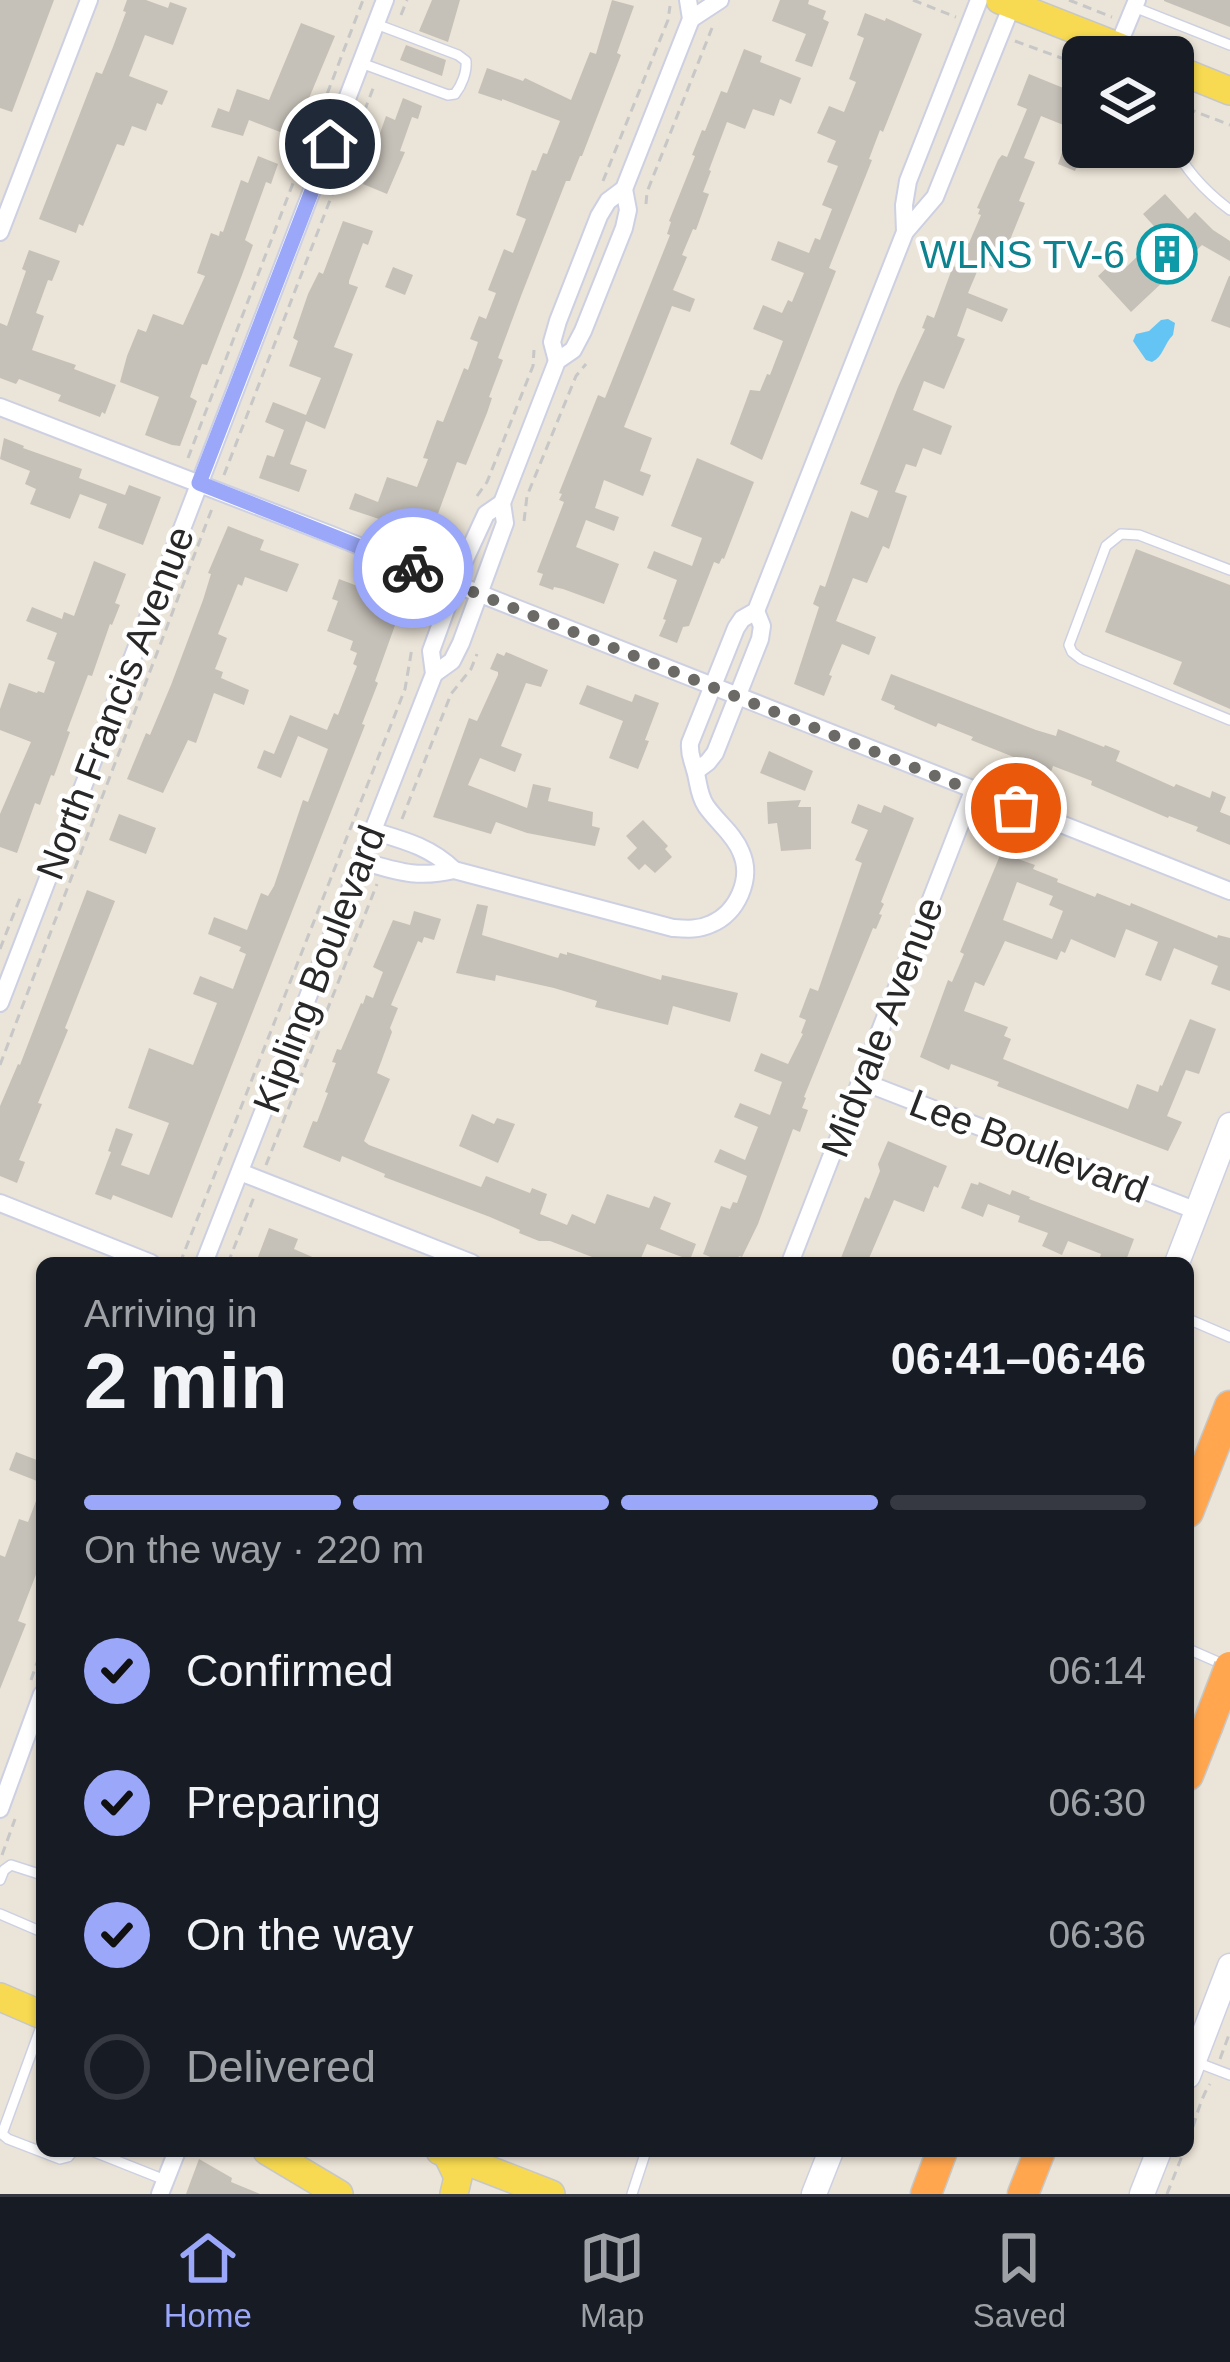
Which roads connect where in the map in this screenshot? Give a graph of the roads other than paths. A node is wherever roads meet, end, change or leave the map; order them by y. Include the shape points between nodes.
1 (89, 0) edge
2 (386, 0) edge
3 (720, 0) edge
4 (979, 0) edge
5 (1006, 2) edge
6 (690, 9) edge
7 (1129, 19) edge
8 (385, 28) junction
9 (1230, 46) edge
10 (361, 63) junction
11 (1194, 76) edge
12 (1230, 91) edge
13 (1187, 168) edge
14 (624, 190) junction
15 (1230, 210) edge
16 (0, 232) edge
17 (905, 232) junction
18 (557, 361) junction
19 (0, 407) edge
20 (199, 483) junction
21 (502, 503) junction
22 (1230, 570) edge
23 (455, 586) junction
24 (479, 594) junction
25 (756, 611) junction
26 (434, 674) junction
27 (711, 686) junction
28 (737, 697) junction
29 (1230, 720) edge
30 (696, 771) junction
31 (973, 791) junction
32 (373, 831) junction
33 (361, 862) junction
34 (454, 870) junction
35 (1230, 892) edge
36 (0, 1004) edge
37 (861, 1082) junction
38 (1230, 1125) edge
39 (240, 1172) junction
40 (0, 1203) edge
41 (1197, 1211) junction
42 (136, 1257) edge
43 (206, 1257) edge
44 (457, 1257) edge
45 (792, 1257) edge
46 (1179, 1257) edge
47 (1194, 1321) edge
48 (1230, 1336) edge
49 (1230, 1406) edge
50 (1194, 1498) edge
51 (1194, 1652) edge
52 (1230, 1667) edge
53 (36, 1710) edge
54 (1194, 1760) edge
55 (0, 1809) edge
56 (36, 1873) edge
57 (0, 1880) edge
58 (0, 1914) edge
59 (36, 1929) edge
60 (1230, 1966) edge
61 (0, 1996) edge
62 (36, 2017) edge
63 (36, 2037) edge
64 (1199, 2069) edge
65 (1230, 2075) edge
66 (36, 2150) edge
67 (104, 2157) edge
68 (174, 2157) edge
69 (277, 2157) edge
70 (446, 2157) edge
71 (455, 2157) edge
72 (644, 2157) edge
73 (829, 2157) edge
74 (940, 2157) edge
75 (1038, 2157) edge
76 (1157, 2157) edge
77 (489, 2171) edge
78 (162, 2187) edge
79 (339, 2194) edge
80 (454, 2194) edge
81 (551, 2194) edge
82 (632, 2194) edge
83 (814, 2194) edge
84 (926, 2194) edge
85 (1023, 2194) edge
86 (1142, 2194) edge

1 - 16 street
2 - 8 street, North Francis Avenue
3 - 6 street, Kipling Boulevard
4 - 17 street via 908,181
5 - 7 main road
5 - 17 street via 935,197
6 - 14 street, Kipling Boulevard
7 - 9 lane
8 - 10 street, North Francis Avenue
8 - 10 lane via 466,61 459,89 448,95
10 - 20 street, North Francis Avenue
11 - 12 main road
13 - 15 lane
14 - 18 street, Kipling Boulevard via 628,210 584,331
14 - 18 street, Kipling Boulevard via 599,216 558,321
17 - 25 street
18 - 21 street, Kipling Boulevard
19 - 20 street
20 - 23 street
20 - 36 street, North Francis Avenue
21 - 23 street, Kipling Boulevard via 486,514
21 - 24 street, Kipling Boulevard via 505,523
22 - 29 lane via 1121,534 1106,546 1070,645 1081,659
23 - 24 street
23 - 26 street, Kipling Boulevard via 431,651
24 - 26 street, Kipling Boulevard via 452,662
24 - 27 street
25 - 27 street via 736,628
25 - 28 street via 760,639
26 - 32 street, Kipling Boulevard
27 - 28 street
27 - 30 street via 690,742
28 - 30 street via 715,752
28 - 31 street
30 - 34 street via 705,805 743,854 746,875 716,923 674,928
31 - 35 street
31 - 37 street, Midvale Avenue
32 - 33 street, Kipling Boulevard
32 - 34 street via 428,850
33 - 34 street via 416,876
33 - 39 street, Kipling Boulevard
37 - 41 street, Lee Boulevard
37 - 45 street, Midvale Avenue
38 - 41 street
39 - 43 street, Kipling Boulevard
39 - 44 street
40 - 42 street
41 - 46 street
47 - 48 lane
49 - 50 highway
51 - 52 lane
52 - 54 highway, bridge
53 - 55 street
56 - 57 lane via 11,1865
58 - 59 lane
60 - 64 street
61 - 62 main road
63 - 66 lane via 2,2134
64 - 65 lane
67 - 78 lane
68 - 78 street
69 - 79 main road
70 - 80 main road via 458,2177
71 - 77 main road
72 - 82 lane
73 - 83 street
74 - 84 highway
75 - 85 highway
76 - 86 street
77 - 81 main road

